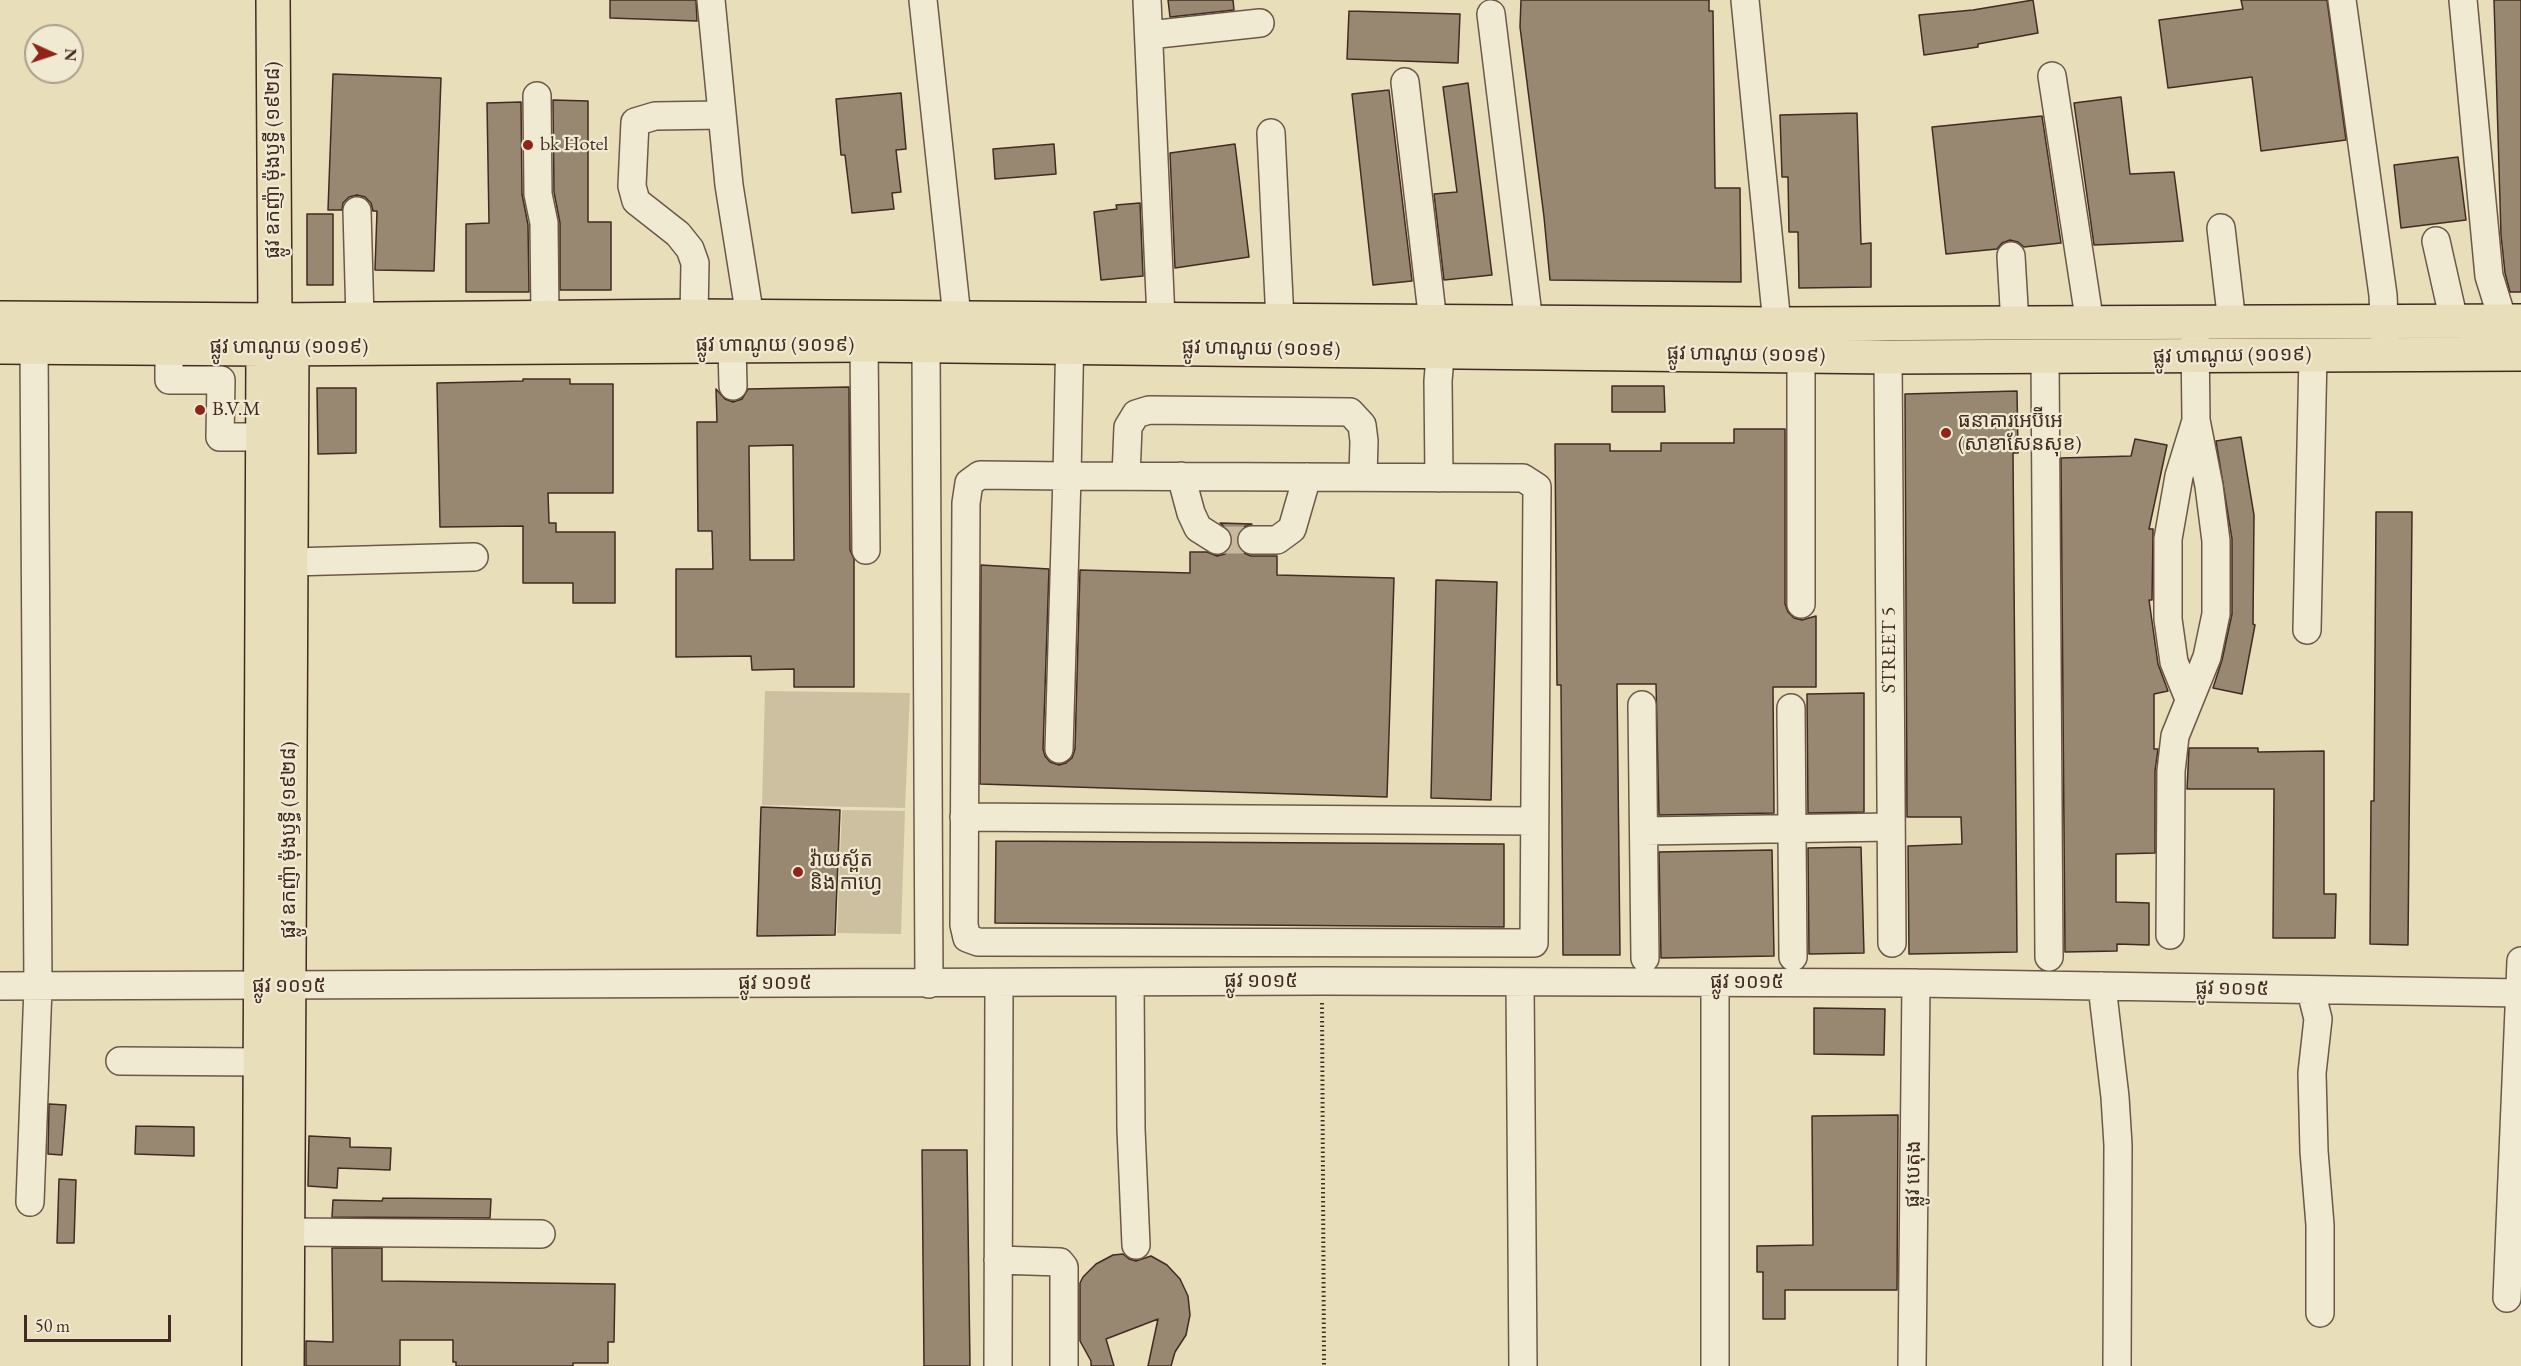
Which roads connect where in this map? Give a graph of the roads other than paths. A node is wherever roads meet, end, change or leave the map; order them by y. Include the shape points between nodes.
1 (273, 0) edge
2 (711, 0) edge
3 (923, 0) edge
4 (1147, 0) edge
5 (1745, 0) edge
6 (2342, 0) edge
7 (2463, 0) edge
8 (1491, 14) dead end
9 (1260, 23) dead end
10 (1149, 35) junction
11 (2052, 76) dead end
12 (1405, 82) dead end
13 (537, 96) dead end
14 (722, 115) junction
15 (1271, 133) dead end
16 (357, 210) dead end
17 (2221, 228) dead end
18 (2436, 241) dead end
19 (2011, 256) dead end
20 (694, 316) junction
21 (545, 317) junction
22 (957, 317) junction
23 (0, 318) edge
24 (360, 319) junction
25 (1161, 319) junction
26 (1280, 321) junction
27 (2385, 321) junction
28 (2454, 321) junction
29 (2512, 321) edge
30 (1529, 323) junction
31 (2195, 323) junction
32 (2232, 323) junction
33 (1777, 324) junction
34 (2015, 324) junction
35 (2090, 324) junction
36 (1070, 332) junction
37 (1439, 332) junction
38 (744, 337) junction
39 (277, 339) junction
40 (864, 345) junction
41 (926, 346) junction
42 (0, 347) edge
43 (34, 348) junction
44 (2386, 354) junction
45 (2521, 354) edge
46 (2313, 355) junction
47 (1801, 356) junction
48 (2195, 356) junction
49 (1888, 357) junction
50 (2045, 357) junction
51 (220, 375) junction
52 (733, 386) dead end
53 (263, 395) junction
54 (2196, 420) junction
55 (263, 437) junction
56 (1067, 476) junction
57 (1126, 476) junction
58 (1181, 476) junction
59 (1307, 477) junction
60 (1363, 477) junction
61 (1438, 478) junction
62 (1217, 540) tunnel mouth
63 (1252, 540) tunnel mouth
64 (866, 550) dead end
65 (474, 557) dead end
66 (291, 562) junction
67 (1801, 604) dead end
68 (2307, 630) dead end
69 (2189, 699) junction
70 (1642, 705) dead end
71 (1791, 708) dead end
72 (1059, 749) dead end
73 (964, 817) junction
74 (1534, 821) junction
75 (1891, 827) junction
76 (1792, 828) junction
77 (1644, 831) junction
78 (2170, 935) dead end
79 (1510, 943) junction
80 (1892, 943) dead end
81 (1793, 957) dead end
82 (2049, 957) dead end
83 (1646, 958) dead end
84 (2521, 961) edge
85 (1130, 983) junction
86 (1515, 983) junction
87 (1715, 983) junction
88 (1916, 983) junction
89 (929, 984) junction
90 (999, 984) junction
91 (2102, 986) junction
92 (0, 987) edge
93 (38, 987) junction
94 (275, 987) junction
95 (2311, 991) junction
96 (2520, 993) edge
97 (120, 1061) dead end
98 (260, 1062) junction
99 (30, 1202) dead end
100 (287, 1232) junction
101 (541, 1234) dead end
102 (1136, 1245) dead end
103 (998, 1260) junction
104 (2507, 1298) dead end
105 (2320, 1312) dead end
106 (259, 1366) edge
107 (287, 1366) edge
108 (998, 1366) edge
109 (1064, 1366) edge
110 (1523, 1366) edge
111 (1715, 1366) edge
112 (1912, 1366) edge
113 (2117, 1366) edge

1 - 39 main road, ផ្លូវ ឧកញ៉ា ម៉ុងឫទ្ធី (១៩២៨)
2 - 14 street
3 - 22 street
4 - 10 street
5 - 33 street
6 - 27 street
7 - 29 street via 2489,276
8 - 30 street
9 - 10 street
10 - 25 street
11 - 35 street
12 - 37 street
13 - 21 street
14 - 20 street via 655,116 635,123 632,186 636,201 678,234 690,249 695,263
14 - 38 street
15 - 26 street
16 - 24 street
17 - 32 street
18 - 28 street
19 - 34 street
20 - 21 main road, ផ្លូវ ហាណូយ (១០១៩)
20 - 38 main road, ផ្លូវ ហាណូយ (១០១៩)
21 - 24 main road, ផ្លូវ ហាណូយ (១០១៩)
22 - 36 main road, ផ្លូវ ហាណូយ (១០១៩)
22 - 38 main road, ផ្លូវ ហាណូយ (១០១៩)
23 - 39 main road, ផ្លូវ ហាណូយ (១០១៩)
24 - 39 main road, ផ្លូវ ហាណូយ (១០១៩)
25 - 26 main road, ផ្លូវ ហាណូយ (១០១៩)
25 - 36 main road, ផ្លូវ ហាណូយ (១០១៩)
26 - 37 main road, ផ្លូវ ហាណូយ (១០១៩)
27 - 28 main road, ផ្លូវ ហាណូយ (១០១៩)
27 - 32 main road, ផ្លូវ ហាណូយ (១០១៩)
27 - 44 street
28 - 29 main road, ផ្លូវ ហាណូយ (១០១៩)
30 - 33 main road, ផ្លូវ ហាណូយ (១០១៩)
30 - 37 main road, ផ្លូវ ហាណូយ (១០១៩)
31 - 32 main road, ផ្លូវ ហាណូយ (១០១៩)
31 - 35 main road, ផ្លូវ ហាណូយ (១០១៩)
31 - 48 street
33 - 34 main road, ផ្លូវ ហាណូយ (១០១៩)
34 - 35 main road, ផ្លូវ ហាណូយ (១០១៩)
36 - 37 main road, ផ្លូវ ហាណូយ (១០១៩)
36 - 41 main road, ផ្លូវ ហាណូយ (១០១៩)
36 - 56 street
37 - 47 main road, ផ្លូវ ហាណូយ (១០១៩)
37 - 61 street
38 - 39 main road, ផ្លូវ ហាណូយ (១០១៩)
38 - 40 main road, ផ្លូវ ហាណូយ (១០១៩)
38 - 52 street
39 - 51 main road, ផ្លូវ ហាណូយ (១០១៩)
39 - 53 main road, ផ្លូវ ឧកញ៉ា ម៉ុងឫទ្ធី (១៩២៨)
39 - 66 main road, ផ្លូវ ឧកញ៉ា ម៉ុងឫទ្ធី (១៩២៨)
40 - 41 main road, ផ្លូវ ហាណូយ (១០១៩)
40 - 64 street
41 - 89 street
42 - 43 main road, ផ្លូវ ហាណូយ (១០១៩)
43 - 51 main road, ផ្លូវ ហាណូយ (១០១៩) via 169,348
43 - 93 street
44 - 45 main road, ផ្លូវ ហាណូយ (១០១៩)
44 - 46 main road, ផ្លូវ ហាណូយ (១០១៩)
46 - 48 main road, ផ្លូវ ហាណូយ (១០១៩)
46 - 68 street
47 - 49 main road, ផ្លូវ ហាណូយ (១០១៩)
47 - 67 street
48 - 50 main road, ផ្លូវ ហាណូយ (១០១៩)
48 - 54 street
49 - 50 main road, ផ្លូវ ហាណូយ (១០១៩)
49 - 75 street, STREET 5
50 - 82 street
51 - 53 street
51 - 55 street via 220,436
53 - 55 main road, ផ្លូវ ឧកញ៉ា ម៉ុងឫទ្ធី (១៩២៨)
54 - 69 street via 2216,541 2216,614 2207,657
54 - 69 street via 2179,476 2168,539 2168,618 2174,662
55 - 94 main road, ផ្លូវ ឧកញ៉ា ម៉ុងឫទ្ធី (១៩២៨)
56 - 57 street
56 - 72 street
56 - 73 street via 980,475 969,483
57 - 58 street
57 - 60 street via 1128,427 1136,414 1161,411 1350,412 1362,425
58 - 59 street
58 - 62 street via 1198,528
59 - 60 street
59 - 63 street via 1292,529 1277,540
60 - 61 street
61 - 74 street via 1523,478 1537,487
65 - 66 street
66 - 94 main road, ផ្លូវ ឧកញ៉ា ម៉ុងឫទ្ធី (១៩២៨)
69 - 78 street via 2175,736 2171,771
70 - 77 street
71 - 76 street
73 - 74 street
73 - 79 street via 964,926 967,938 978,942
74 - 79 street via 1534,943
75 - 76 street
75 - 80 street, STREET 5
76 - 77 street
76 - 81 street
77 - 83 street
79 - 86 street
84 - 96 street
85 - 86 street, ផ្លូវ ១០១៥
85 - 90 street, ផ្លូវ ១០១៥
85 - 102 street
86 - 87 street, ផ្លូវ ១០១៥
86 - 110 street
87 - 88 street, ផ្លូវ ១០១៥
87 - 111 street
88 - 91 street, ផ្លូវ ១០១៥
88 - 112 street, ផ្លូវ បេតុង
89 - 90 street, ផ្លូវ ១០១៥
89 - 94 street, ផ្លូវ ១០១៥
90 - 103 street
91 - 95 street, ផ្លូវ ១០១៥
91 - 113 street via 2118,1145
92 - 93 street, ផ្លូវ ១០១៥
93 - 94 street, ផ្លូវ ១០១៥
93 - 99 street
94 - 98 main road, ផ្លូវ ឧកញ៉ា ម៉ុងឫទ្ធី (១៩២៨)
94 - 100 main road, ផ្លូវ ឧកញ៉ា ម៉ុងឫទ្ធី (១៩២៨)
95 - 96 street, ផ្លូវ ១០១៥
95 - 105 street via 2318,1019 2312,1073
96 - 104 street
97 - 98 street
98 - 106 main road, ផ្លូវ ឧកញ៉ា ម៉ុងឫទ្ធី (១៩២៨)
100 - 101 street
100 - 107 main road, ផ្លូវ ឧកញ៉ា ម៉ុងឫទ្ធី (១៩២៨)
103 - 108 street
103 - 109 street via 1060,1262 1064,1266

